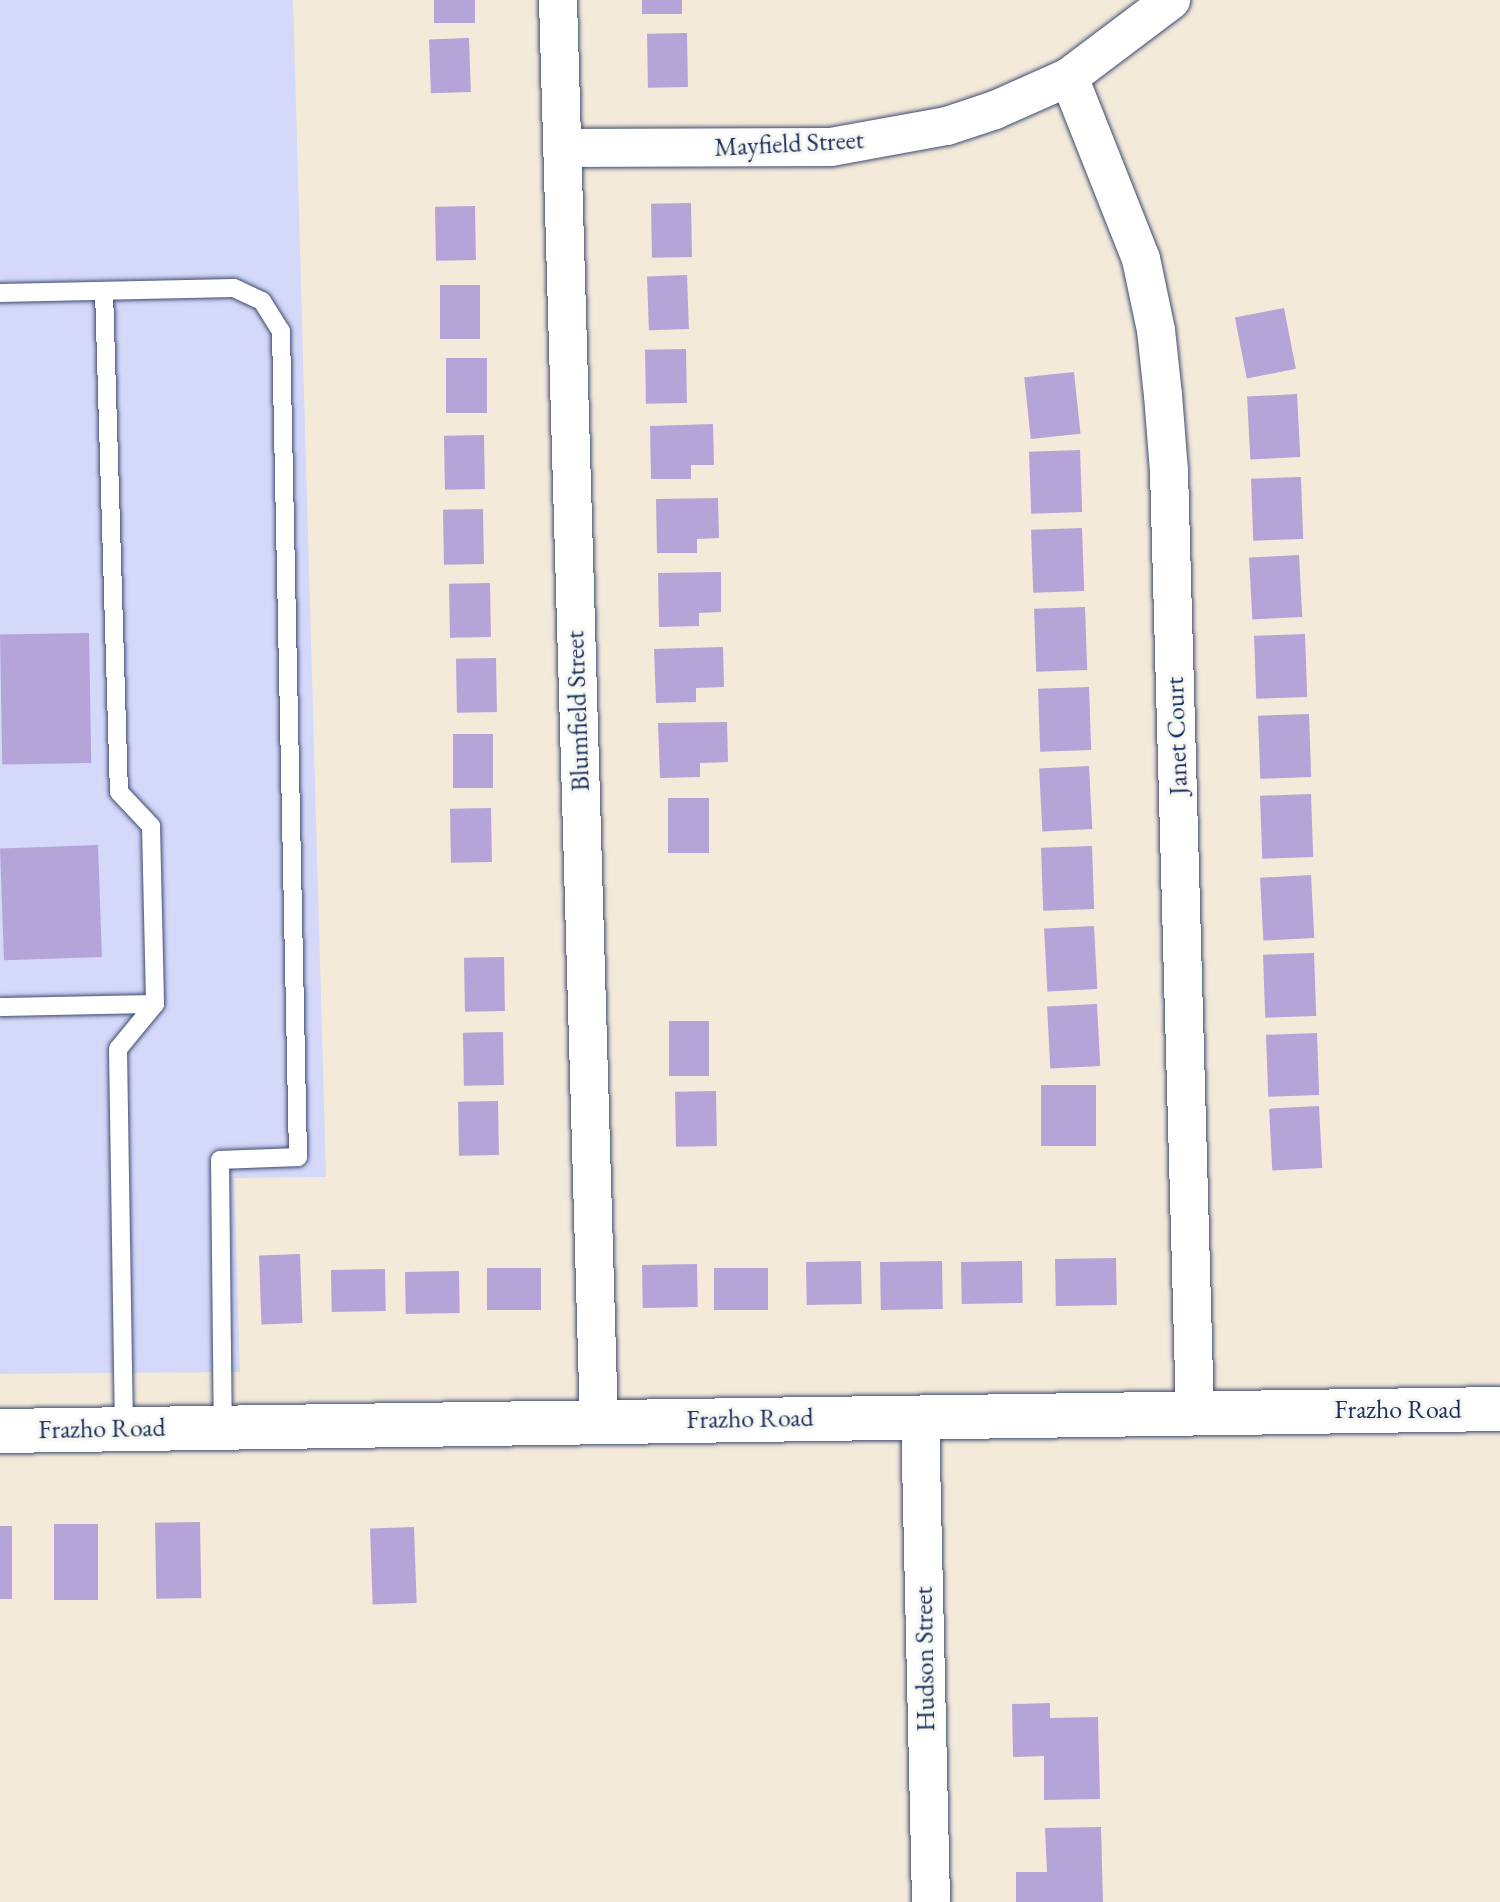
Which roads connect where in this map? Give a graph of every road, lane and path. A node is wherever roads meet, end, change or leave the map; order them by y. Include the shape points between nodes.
1 (558, 0) edge
2 (1171, 0) edge
3 (1069, 77) junction
4 (562, 148) junction
5 (104, 291) junction
6 (0, 293) edge
7 (155, 1004) junction
8 (0, 1007) edge
9 (1500, 1409) edge
10 (1195, 1412) junction
11 (920, 1416) junction
12 (599, 1421) junction
13 (223, 1427) junction
14 (124, 1428) junction
15 (0, 1431) edge
16 (931, 1902) edge

1 - 4 street, Blumfield Street
2 - 3 street, Mayfield Street
3 - 4 street, Mayfield Street via 947,126 831,147
3 - 10 street, Janet Court via 1141,259 1163,395
4 - 12 street, Blumfield Street
5 - 6 lane
5 - 7 lane via 119,792 151,826
5 - 13 lane via 234,288 262,301 281,331 298,1157 220,1160
7 - 8 lane
7 - 14 lane via 118,1049
9 - 10 street, Frazho Road
10 - 11 street, Frazho Road
11 - 12 street, Frazho Road
11 - 16 street, Hudson Street
12 - 13 street, Frazho Road
13 - 14 street, Frazho Road
14 - 15 street, Frazho Road

